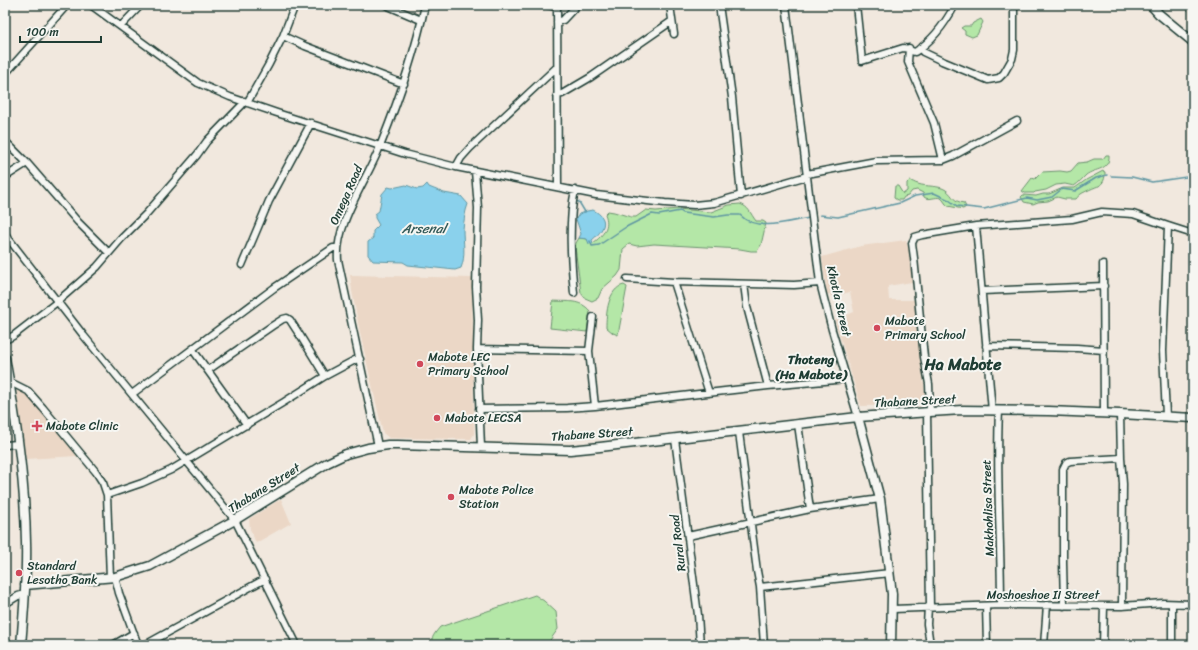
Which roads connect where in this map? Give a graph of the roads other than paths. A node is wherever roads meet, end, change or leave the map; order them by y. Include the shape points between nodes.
1 (67, 5) edge
2 (91, 5) edge
3 (141, 5) edge
4 (295, 5) edge
5 (386, 5) edge
6 (425, 5) edge
7 (548, 5) edge
8 (577, 5) edge
9 (670, 5) edge
10 (719, 5) edge
11 (786, 5) edge
12 (856, 5) edge
13 (955, 5) edge
14 (1014, 5) edge
15 (1151, 5) edge
16 (557, 6) edge
17 (421, 20) junction
18 (672, 21) junction
19 (557, 22) junction
20 (121, 26) junction
21 (674, 34) dead end
22 (283, 36) junction
23 (1193, 42) edge
24 (909, 48) junction
25 (920, 48) junction
26 (557, 67) junction
27 (5, 74) edge
28 (404, 84) junction
29 (558, 96) junction
30 (245, 102) junction
31 (1017, 121) dead end
32 (311, 123) junction
33 (5, 141) edge
34 (381, 146) junction
35 (943, 160) junction
36 (27, 163) junction
37 (456, 167) junction
38 (475, 171) junction
39 (807, 175) junction
40 (5, 177) edge
41 (558, 187) junction
42 (575, 190) junction
43 (741, 196) junction
44 (976, 226) junction
45 (1168, 226) junction
46 (5, 234) edge
47 (1193, 234) edge
48 (338, 248) junction
49 (109, 253) junction
50 (1103, 264) dead end
51 (242, 265) dead end
52 (627, 280) dead end
53 (674, 282) junction
54 (820, 283) junction
55 (744, 284) junction
56 (1104, 286) junction
57 (982, 291) junction
58 (574, 293) dead end
59 (57, 302) junction
60 (593, 317) dead end
61 (5, 340) edge
62 (986, 346) junction
63 (477, 349) junction
64 (193, 350) junction
65 (590, 350) junction
66 (1104, 350) junction
67 (360, 359) junction
68 (5, 362) edge
69 (208, 370) junction
70 (325, 376) junction
71 (847, 379) junction
72 (8, 381) junction
73 (768, 386) junction
74 (710, 393) junction
75 (132, 394) junction
76 (595, 406) junction
77 (479, 408) junction
78 (995, 411) junction
79 (928, 412) junction
80 (1104, 414) junction
81 (1120, 414) junction
82 (1166, 416) junction
83 (858, 417) junction
84 (1193, 418) edge
85 (798, 424) junction
86 (246, 425) junction
87 (739, 432) junction
88 (675, 439) junction
89 (18, 444) junction
90 (5, 445) edge
91 (378, 446) junction
92 (481, 447) junction
93 (1120, 458) junction
94 (186, 462) junction
95 (107, 495) junction
96 (880, 499) junction
97 (810, 509) junction
98 (235, 520) junction
99 (750, 521) junction
100 (688, 536) junction
101 (890, 573) junction
102 (113, 578) junction
103 (265, 579) junction
104 (25, 585) junction
105 (760, 587) junction
106 (25, 594) junction
107 (5, 604) edge
108 (1172, 604) junction
109 (1193, 604) edge
110 (1001, 605) junction
111 (1047, 605) junction
112 (986, 606) junction
113 (1064, 606) junction
114 (1104, 606) junction
115 (1122, 606) junction
116 (929, 607) junction
117 (893, 609) junction
118 (134, 633) junction
119 (21, 645) edge
120 (113, 645) edge
121 (138, 645) edge
122 (145, 645) edge
123 (297, 645) edge
124 (700, 645) edge
125 (764, 645) edge
126 (891, 645) edge
127 (930, 645) edge
128 (987, 645) edge
129 (1044, 645) edge
130 (1103, 645) edge
131 (1172, 645) edge

1 - 27 street
2 - 20 street
3 - 20 street
4 - 22 street
5 - 17 street
6 - 17 street, Omega Road
7 - 16 street
8 - 19 street via 563,20
9 - 18 street
10 - 43 street via 732,96
11 - 39 street, Khotla Street
12 - 24 street via 862,61
13 - 25 street via 938,30
14 - 25 street via 1014,50 1012,59 999,78 988,80 942,61
15 - 23 street
16 - 19 street
17 - 28 street, Omega Road
18 - 21 street
18 - 29 street via 591,77
19 - 26 street
20 - 30 street via 198,83
22 - 28 street
22 - 30 street via 270,64
24 - 25 street via 915,52
24 - 35 street via 908,62 934,123
26 - 29 street
26 - 37 street via 470,148
28 - 34 street, Omega Road
29 - 41 street
30 - 32 street
30 - 49 street via 207,141 147,213
31 - 35 street
32 - 34 street
32 - 51 street via 269,201
33 - 36 street
34 - 37 street
34 - 48 street, Omega Road via 345,222
35 - 39 street via 876,161
36 - 40 street
36 - 49 street via 78,222
37 - 38 street
38 - 41 street
38 - 63 street via 478,208
39 - 43 street
39 - 54 street, Khotla Street
41 - 42 street
42 - 43 street via 596,195 694,205 714,204
42 - 58 street via 572,236
44 - 45 street via 1072,219 1102,212 1132,214
44 - 57 street, Makhohlisa Street
44 - 79 street via 922,234 913,240 929,384
45 - 47 street
45 - 82 street via 1163,351
46 - 59 street
48 - 64 street via 334,248 274,288
48 - 67 street, Omega Road via 338,260
49 - 59 street
50 - 56 street
52 - 53 street
53 - 55 street
53 - 74 street
54 - 55 street
54 - 71 street, Khotla Street
55 - 73 street via 747,308
56 - 57 street
56 - 66 street
57 - 62 street, Makhohlisa Street
59 - 61 street via 14,336
59 - 75 street
60 - 65 street
62 - 66 street
62 - 78 street, Makhohlisa Street
63 - 65 street
63 - 77 street
64 - 69 street
64 - 75 street
65 - 76 street
66 - 80 street
67 - 70 street
67 - 91 street, Omega Road
68 - 72 street
69 - 70 street via 287,318
69 - 86 street
70 - 86 street
71 - 73 street
71 - 83 street, Khotla Street
72 - 89 street
72 - 95 street via 28,391 43,408 96,472
73 - 74 street
74 - 76 street
75 - 94 street
76 - 77 street
77 - 92 street
78 - 79 street, Thabane Street
78 - 80 street, Thabane Street
78 - 110 street, Makhohlisa Street via 998,442
79 - 83 street, Thabane Street
79 - 116 street
80 - 81 street, Thabane Street
81 - 82 street, Thabane Street
81 - 93 street
82 - 84 street, Thabane Street
83 - 85 street, Thabane Street
83 - 96 street, Khotla Street
85 - 87 street, Thabane Street
85 - 97 street
86 - 94 street
87 - 88 street, Thabane Street
87 - 99 street
88 - 92 street, Thabane Street via 570,450
88 - 100 street, Rural Road
89 - 90 street
89 - 104 street via 26,542
91 - 92 street, Thabane Street
91 - 98 street, Thabane Street via 346,454 327,463
93 - 113 street via 1070,461 1063,469
93 - 115 street via 1123,484
94 - 95 street via 142,483
94 - 98 street
95 - 102 street
96 - 97 street
96 - 101 street, Khotla Street
97 - 99 street
98 - 102 street, Thabane Street via 154,564
98 - 103 street
99 - 100 street
99 - 105 street
100 - 124 street, Rural Road
101 - 105 street
101 - 117 street, Khotla Street
102 - 104 street, Thabane Street
102 - 118 street
103 - 122 street
103 - 123 street
104 - 106 street
105 - 125 street
106 - 107 street
106 - 119 street
108 - 109 street, Moshoeshoe II Street
108 - 115 street, Moshoeshoe II Street
108 - 131 street
110 - 111 street, Moshoeshoe II Street
110 - 112 street, Moshoeshoe II Street
111 - 113 street, Moshoeshoe II Street
111 - 129 street
112 - 116 street, Moshoeshoe II Street
112 - 128 street
113 - 114 street, Moshoeshoe II Street
114 - 115 street, Moshoeshoe II Street
114 - 130 street
116 - 117 street, Moshoeshoe II Street
116 - 127 street
117 - 126 street, Khotla Street
118 - 120 street
118 - 121 street

